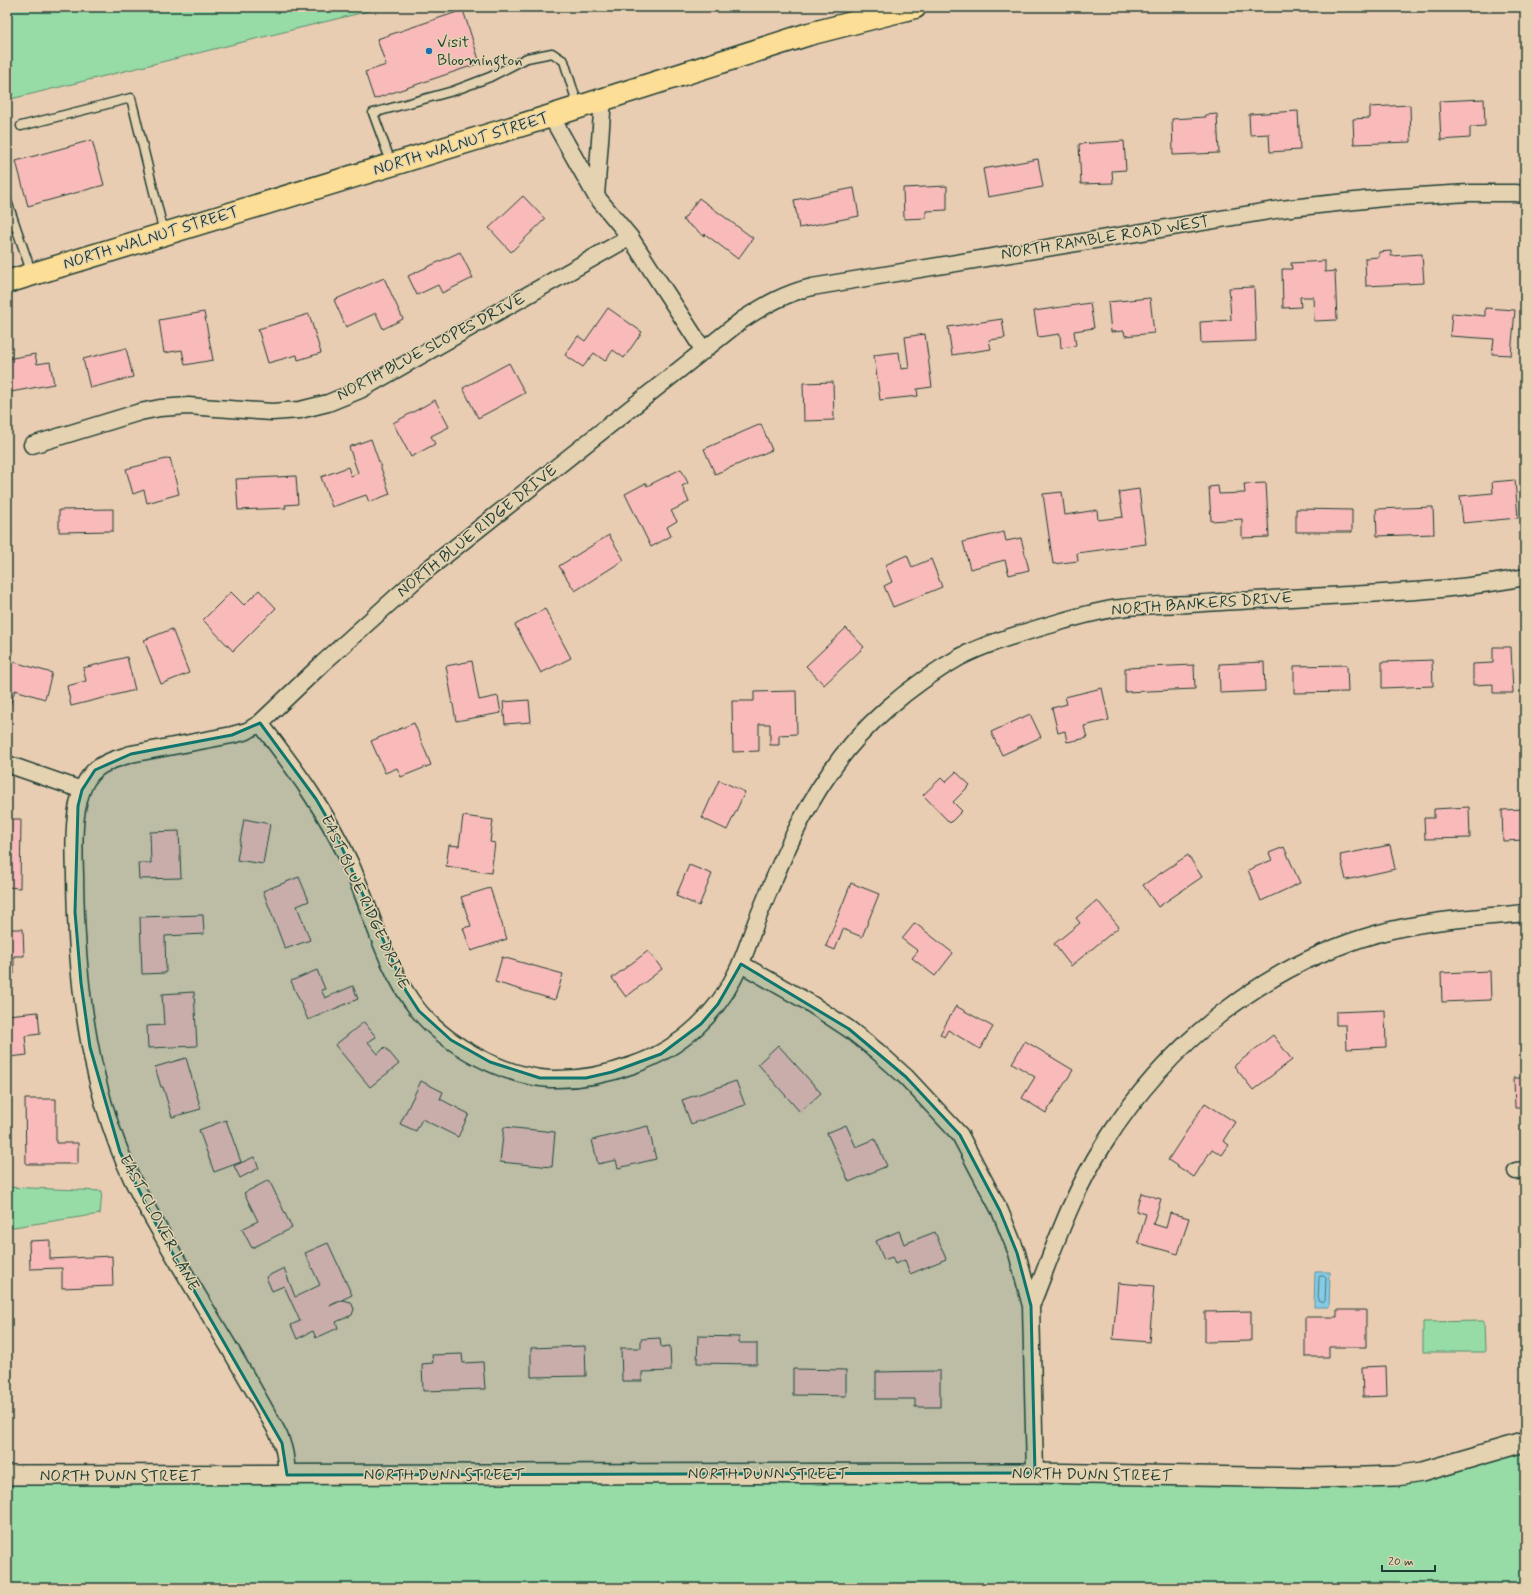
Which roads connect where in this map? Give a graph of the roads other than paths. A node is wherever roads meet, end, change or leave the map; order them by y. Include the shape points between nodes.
1 (915, 7) edge
2 (603, 99) junction
3 (578, 107) junction
4 (551, 116) junction
5 (21, 126) dead end
6 (392, 165) junction
7 (1525, 194) edge
8 (596, 196) junction
9 (7, 201) edge
10 (11, 225) edge
11 (164, 234) junction
12 (630, 237) junction
13 (32, 274) junction
14 (7, 282) edge
15 (704, 351) junction
16 (32, 445) dead end
17 (1525, 577) edge
18 (260, 723) junction
19 (7, 764) edge
20 (82, 790) junction
21 (1525, 913) edge
22 (741, 964) junction
23 (1031, 1306) junction
24 (1525, 1442) edge
25 (1035, 1473) junction
26 (7, 1475) edge
27 (287, 1475) junction

1 - 2 main road, NORTH WALNUT STREET via 809,34
2 - 3 main road, NORTH WALNUT STREET
2 - 8 street
3 - 4 main road, NORTH WALNUT STREET
3 - 6 lane via 564,61 552,53 527,58 490,77 453,91 373,113
4 - 6 main road, NORTH WALNUT STREET
4 - 8 street
5 - 11 lane via 131,98
6 - 11 main road, NORTH WALNUT STREET
7 - 15 street, NORTH RAMBLE ROAD WEST via 1383,198 1281,209 812,287 783,296 763,306
8 - 12 street
9 - 10 lane
10 - 13 lane
11 - 13 main road, NORTH WALNUT STREET
12 - 15 street
12 - 16 street, NORTH BLUE SLOPES DRIVE via 360,390 328,403 300,410 272,412 188,406 160,408
13 - 14 main road, NORTH WALNUT STREET
15 - 18 street, NORTH BLUE RIDGE DRIVE via 423,573
17 - 22 street, NORTH BANKERS DRIVE via 1434,590 1118,608 1027,632 965,654 902,696 851,745 829,774 809,806 792,841 759,913
18 - 20 street, EAST CLOVER LANE via 247,731 232,735 144,751 116,759 95,770
18 - 22 street, EAST BLUE RIDGE DRIVE via 316,799 334,830 390,962 406,991 419,1011 435,1027 471,1053 514,1072 540,1078 563,1080 612,1072 661,1054 681,1041 701,1024 718,1004
19 - 20 street
20 - 27 street, EAST CLOVER LANE via 76,817 77,947 90,1047 107,1113 120,1152 143,1201 282,1443
21 - 23 street via 1407,926 1348,942 1286,970 1225,1010 1175,1053 1148,1081 1103,1145 1081,1185
22 - 23 street via 849,1029 906,1078 960,1135 1000,1211 1017,1253
23 - 25 street
24 - 25 street, NORTH DUNN STREET via 1444,1466 1396,1476 1307,1478
25 - 27 street, NORTH DUNN STREET
26 - 27 street, NORTH DUNN STREET

